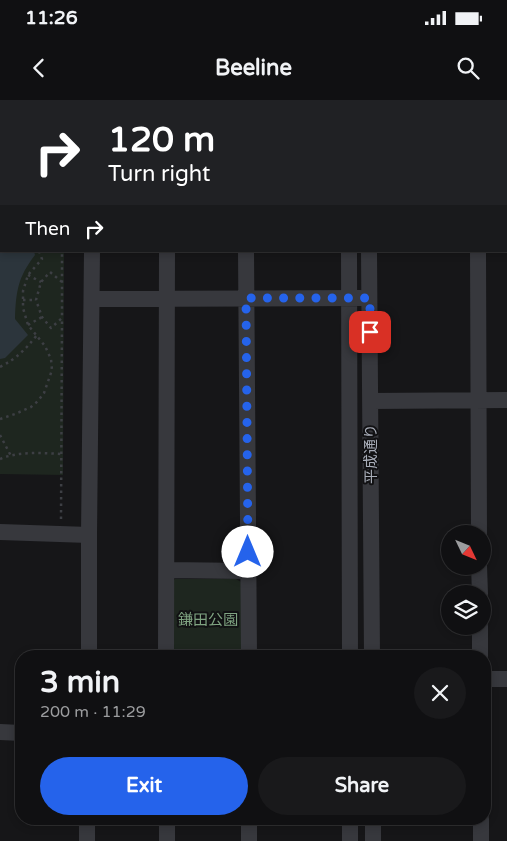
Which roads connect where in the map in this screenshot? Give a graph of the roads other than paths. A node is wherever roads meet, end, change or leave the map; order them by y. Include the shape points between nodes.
1 (92, 252) edge
2 (167, 252) edge
3 (246, 252) edge
4 (349, 252) edge
5 (369, 252) edge
6 (478, 252) edge
7 (167, 298) junction
8 (246, 298) junction
9 (350, 298) junction
10 (370, 298) junction
11 (92, 299) junction
12 (478, 400) junction
13 (507, 400) edge
14 (371, 401) junction
15 (479, 525) edge
16 (0, 532) edge
17 (89, 535) junction
18 (167, 570) junction
19 (248, 571) junction
20 (480, 635) edge
21 (89, 650) edge
22 (166, 650) edge
23 (249, 650) edge
24 (350, 650) edge
25 (372, 650) edge
26 (480, 650) edge
27 (491, 679) edge
28 (507, 679) edge
29 (0, 732) edge
30 (15, 733) edge
31 (87, 825) edge
32 (167, 825) edge
33 (249, 825) edge
34 (350, 825) edge
35 (373, 825) edge
36 (481, 825) edge
37 (87, 841) edge
38 (167, 841) edge
39 (249, 841) edge
40 (350, 841) edge
41 (373, 841) edge
42 (481, 841) edge

1 - 11 street
2 - 7 street
3 - 8 street
4 - 9 street, 平成通り
5 - 10 street, 平成通り
6 - 12 street
7 - 8 street
7 - 11 street
7 - 18 street
8 - 9 street
8 - 19 street
9 - 10 street
9 - 24 street, 平成通り
10 - 14 street, 平成通り
11 - 17 street
12 - 13 street
12 - 14 street
12 - 15 street
14 - 25 street, 平成通り
16 - 17 street
17 - 21 street
18 - 19 street
18 - 22 street
19 - 23 street
20 - 26 street
27 - 28 street
29 - 30 street
31 - 37 street
32 - 38 street
33 - 39 street
34 - 40 street
35 - 41 street
36 - 42 street

